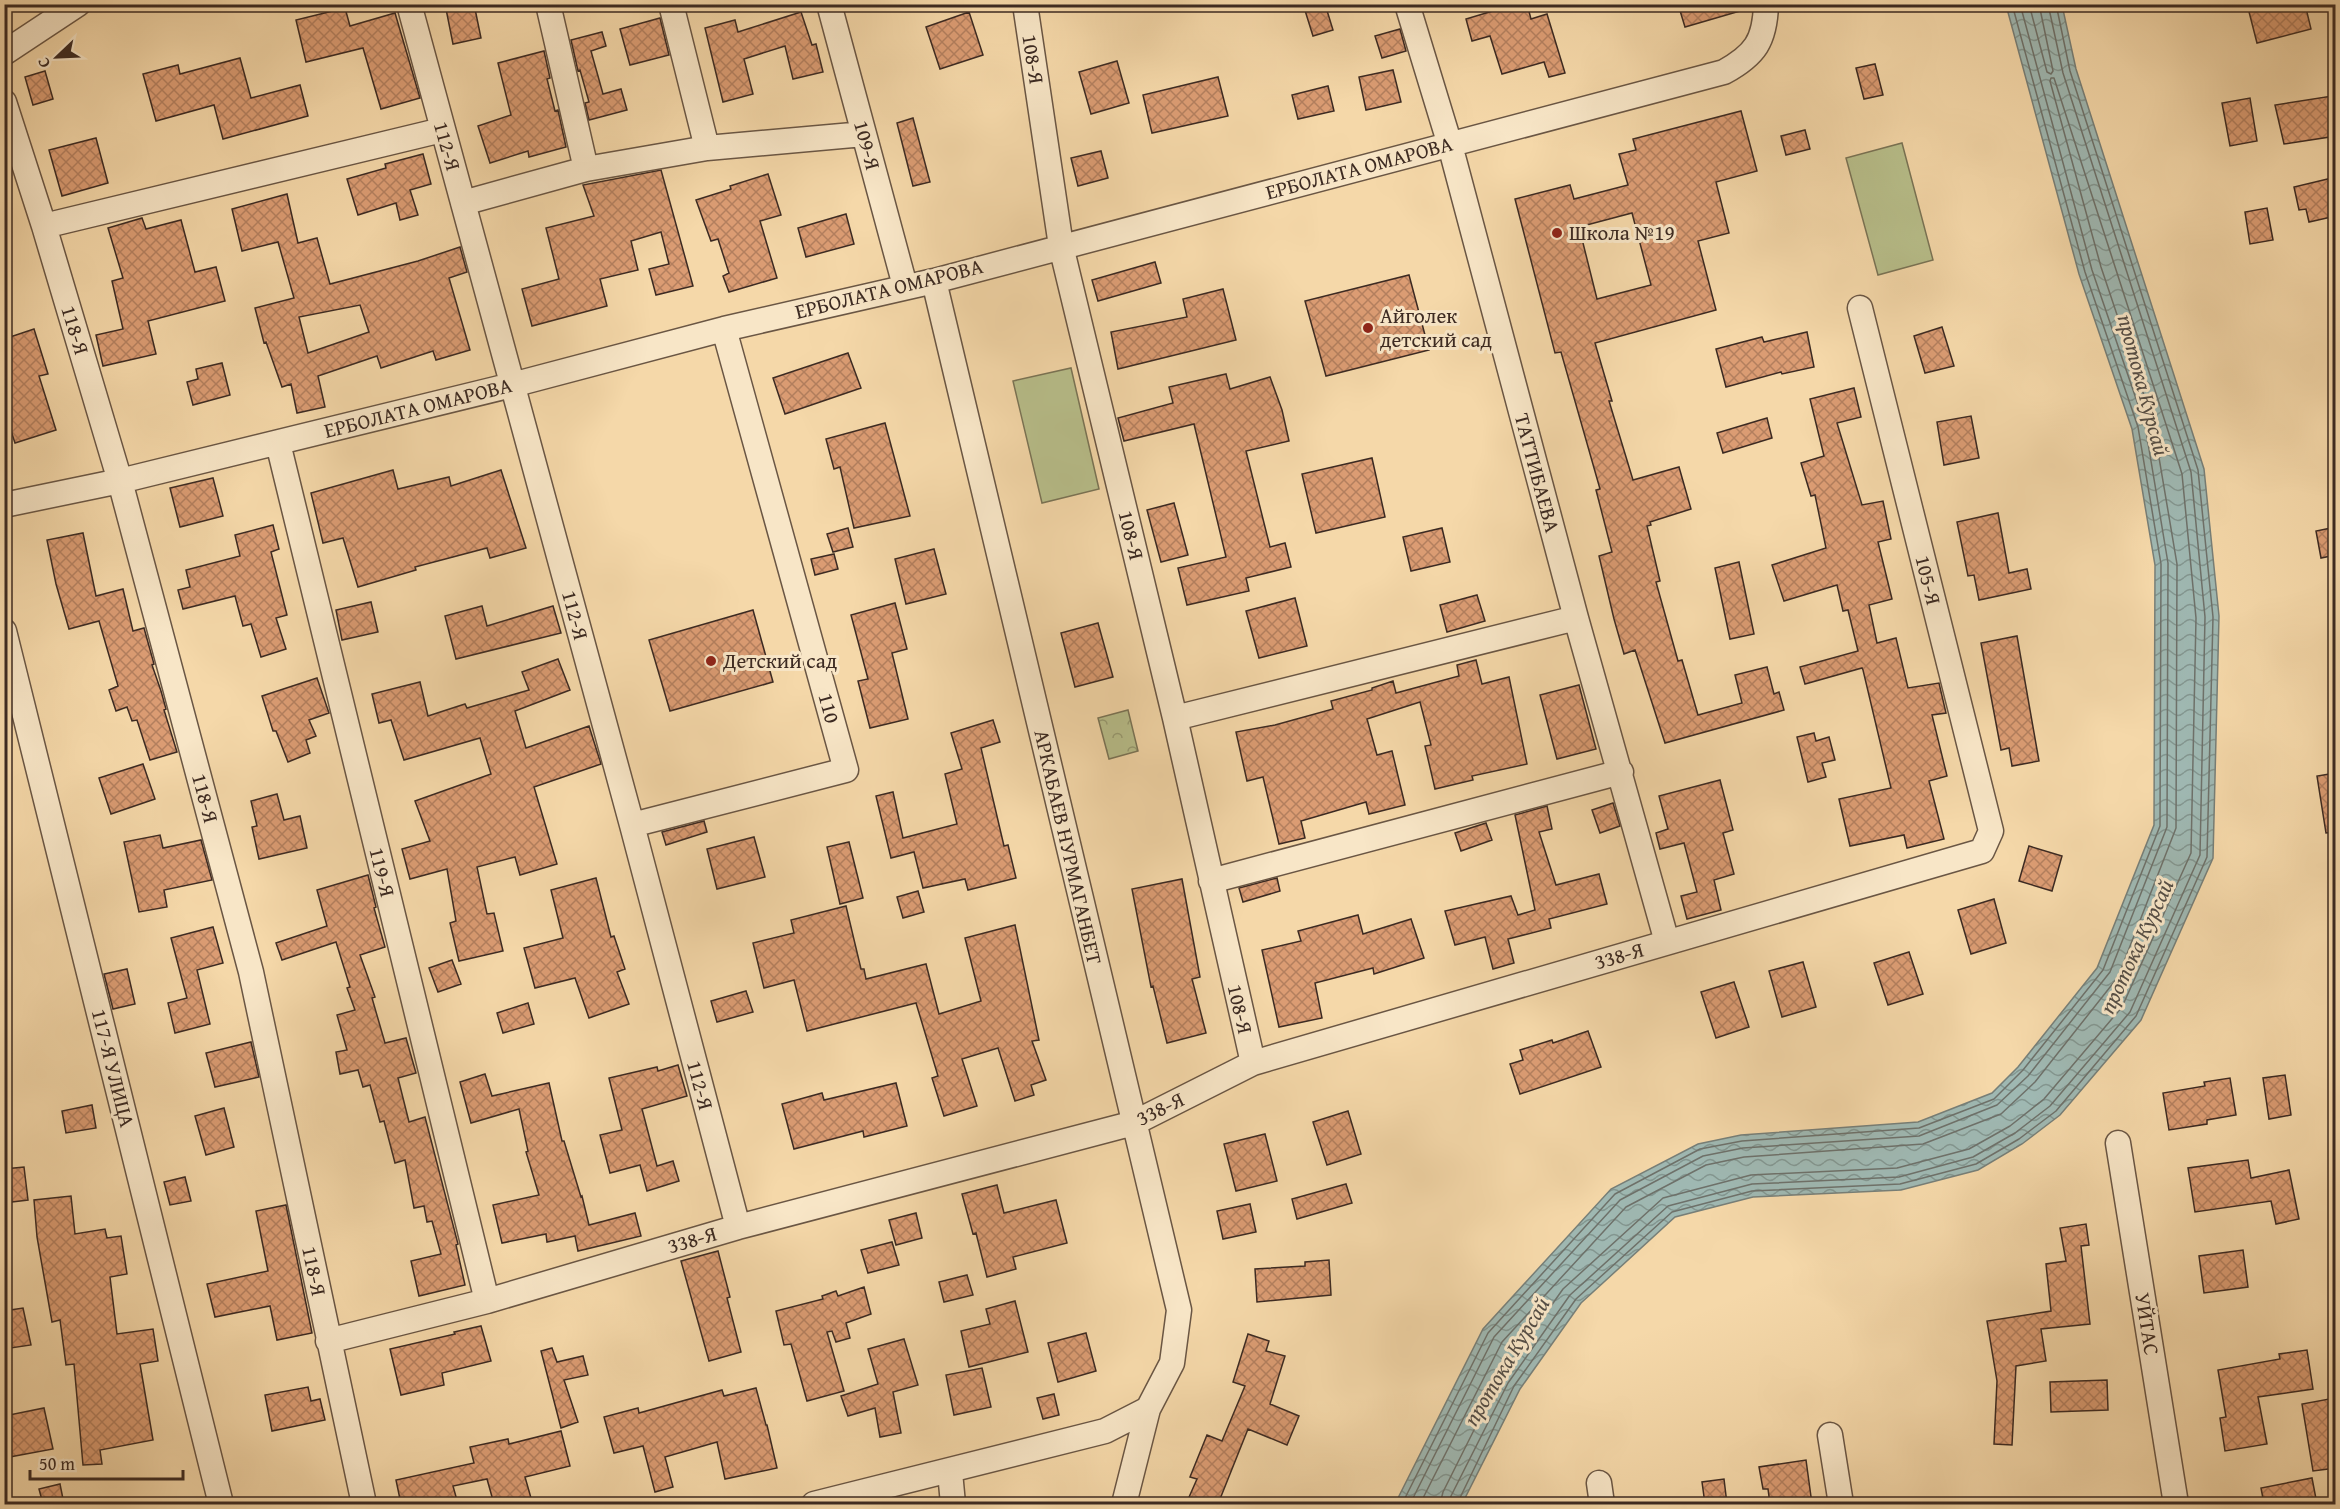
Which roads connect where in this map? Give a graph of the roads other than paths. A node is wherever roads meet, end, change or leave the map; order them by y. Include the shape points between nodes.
1 (409, 4) edge
2 (548, 4) edge
3 (671, 4) edge
4 (829, 4) edge
5 (1025, 4) edge
6 (1407, 4) edge
7 (1766, 4) edge
8 (73, 5) edge
9 (4, 52) edge
10 (4, 102) edge
11 (442, 130) junction
12 (864, 134) junction
13 (1450, 145) junction
14 (707, 148) junction
15 (586, 169) junction
16 (463, 203) junction
17 (44, 226) junction
18 (1061, 246) junction
19 (934, 280) junction
20 (905, 286) junction
21 (1860, 308) dead end
22 (724, 329) junction
23 (512, 385) junction
24 (278, 442) junction
25 (120, 481) junction
26 (4, 505) edge
27 (1576, 618) junction
28 (4, 631) edge
29 (1175, 718) junction
30 (1621, 772) junction
31 (632, 825) junction
32 (1982, 851) joint
33 (1211, 881) junction
34 (1668, 942) junction
35 (1253, 1063) junction
36 (1134, 1123) junction
37 (2118, 1143) dead end
38 (738, 1227) junction
39 (487, 1301) junction
40 (328, 1341) junction
41 (1148, 1409) junction
42 (1830, 1435) dead end
43 (950, 1472) junction
44 (221, 1504) edge
45 (364, 1504) edge
46 (814, 1504) edge
47 (953, 1504) edge
48 (1124, 1504) edge
49 (1841, 1504) edge
50 (2176, 1504) edge

1 - 11 street, 112-Я
2 - 15 street
3 - 14 street
4 - 12 street, 109-Я
5 - 18 street, 108-Я
6 - 13 street, ТАТТИБАЕВА
7 - 13 street, ЕРБОЛАТА ОМАРОВА via 1760,42 1742,62 1724,72
8 - 9 street
10 - 17 street, 118-Я
11 - 16 street, 112-Я
11 - 17 street
12 - 14 street
12 - 20 street, 109-Я
13 - 18 street, ЕРБОЛАТА ОМАРОВА
13 - 27 street, ТАТТИБАЕВА
14 - 15 street
15 - 16 street
16 - 23 street, 112-Я
17 - 25 street, 118-Я
18 - 19 street, ЕРБОЛАТА ОМАРОВА
18 - 29 street, 108-Я
19 - 20 street, ЕРБОЛАТА ОМАРОВА
19 - 36 street, АРКАБАЕВ НУРМАГАНБЕТ
20 - 22 street, ЕРБОЛАТА ОМАРОВА
21 - 32 street, 105-Я via 1991,831
22 - 23 street, ЕРБОЛАТА ОМАРОВА
22 - 31 street, 110 via 846,770
23 - 24 street, ЕРБОЛАТА ОМАРОВА
23 - 31 street, 112-Я
24 - 25 street, ЕРБОЛАТА ОМАРОВА
24 - 39 street, 119-Я
25 - 26 street, ЕРБОЛАТА ОМАРОВА
25 - 40 street, 118-Я via 251,972
27 - 29 street
27 - 30 street, ТАТТИБАЕВА
28 - 44 street, 117-Я УЛИЦА
29 - 33 street, 108-Я
30 - 33 street
30 - 34 street, ТАТТИБАЕВА
31 - 38 street, 112-Я
32 - 34 street, 338-Я
33 - 35 street, 108-Я
34 - 35 street, 338-Я
35 - 36 street, 338-Я
36 - 38 street, 338-Я
36 - 41 street, АРКАБАЕВ НУРМАГАНБЕТ via 1179,1310 1172,1363
37 - 50 street, УЙТАС
38 - 39 street, 338-Я
39 - 40 street, 338-Я
40 - 45 street, 118-Я
41 - 43 street via 1105,1431
41 - 48 street, АРКАБАЕВ НУРМАГАНБЕТ
42 - 49 street
43 - 46 street
43 - 47 street

